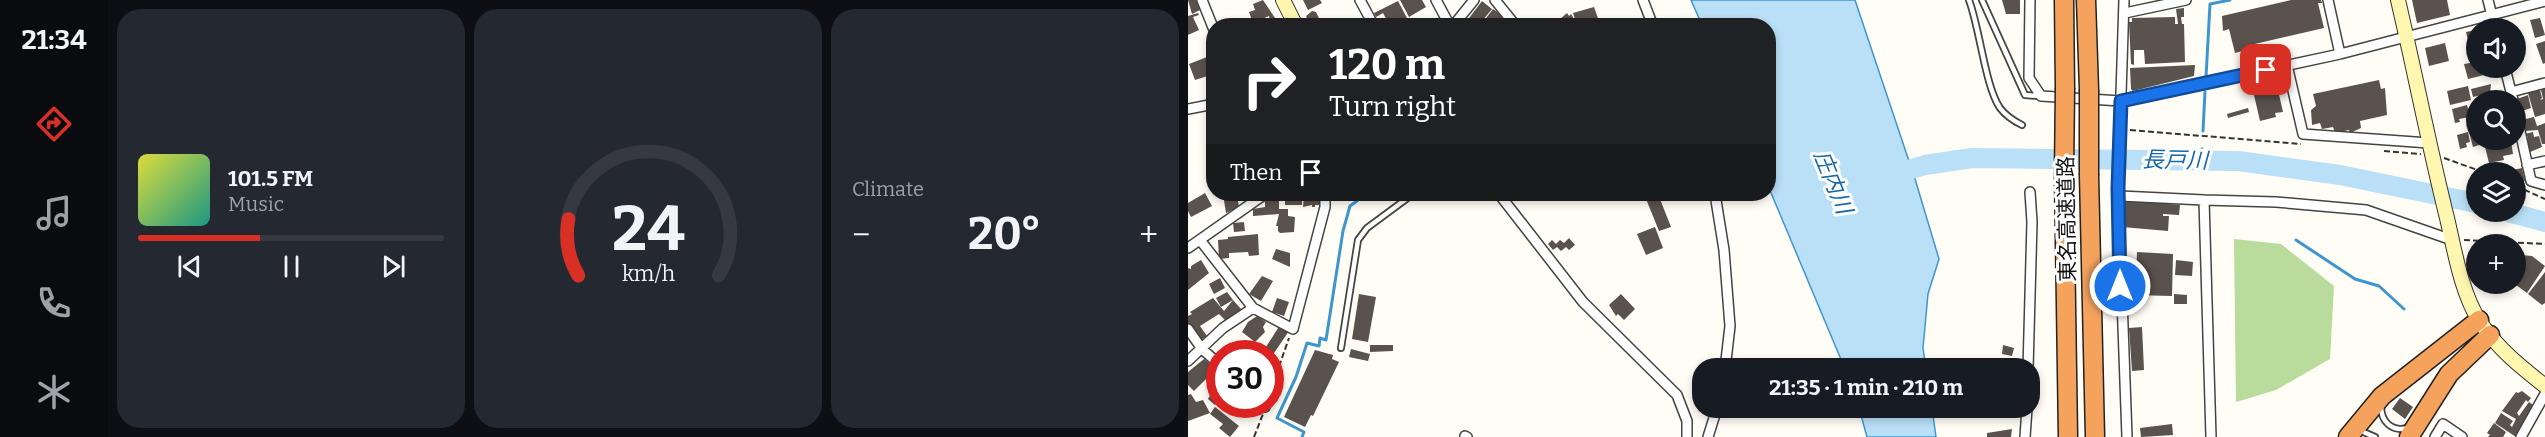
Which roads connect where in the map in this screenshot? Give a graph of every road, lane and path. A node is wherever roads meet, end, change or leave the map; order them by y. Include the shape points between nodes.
1 (1202, 0) edge
2 (1283, 0) edge
3 (1360, 0) edge
4 (1436, 0) edge
5 (1474, 0) edge
6 (1495, 0) edge
7 (1643, 0) edge
8 (1969, 0) edge
9 (1982, 0) edge
10 (2030, 0) edge
11 (2064, 0) edge
12 (2086, 0) edge
13 (2124, 0) edge
14 (2186, 0) edge
15 (2328, 0) edge
16 (2398, 0) edge
17 (2488, 0) edge
18 (2545, 1) edge
19 (2125, 13) junction
20 (2492, 15) junction
21 (1209, 18) edge
22 (1292, 18) edge
23 (1370, 18) edge
24 (1447, 18) edge
25 (1459, 18) edge
26 (1510, 18) edge
27 (1650, 18) edge
28 (2493, 18) edge
29 (2407, 37) junction
30 (2340, 54) junction
31 (2287, 65) junction
32 (2545, 83) edge
33 (2526, 91) edge
34 (2041, 96) junction
35 (2121, 101) junction
36 (1206, 106) edge
37 (1188, 110) edge
38 (2022, 125) dead end
39 (2121, 132) junction
40 (2214, 137) dead end
41 (2524, 150) edge
42 (2432, 155) junction
43 (2545, 160) edge
44 (2527, 165) junction
45 (2466, 166) edge
46 (2545, 186) edge
47 (2030, 192) dead end
48 (2119, 192) junction
49 (2204, 200) junction
50 (1255, 201) edge
51 (1325, 201) edge
52 (1404, 201) edge
53 (1504, 201) edge
54 (1716, 201) edge
55 (2089, 211) junction
56 (1200, 240) junction
57 (2452, 240) junction
58 (2545, 244) edge
59 (1188, 248) edge
60 (1253, 308) junction
61 (2479, 320) junction
62 (1188, 329) edge
63 (1293, 329) junction
64 (2490, 335) junction
65 (1201, 348) junction
66 (1341, 348) dead end
67 (1206, 352) edge
68 (1284, 354) edge
69 (1726, 358) edge
70 (2028, 358) edge
71 (1188, 361) edge
72 (2545, 386) edge
73 (2545, 394) edge
74 (2382, 396) junction
75 (1260, 418) edge
76 (1714, 418) edge
77 (2026, 418) edge
78 (2414, 430) edge
79 (2353, 434) edge
80 (1254, 437) edge
81 (1687, 437) edge
82 (1708, 437) edge
83 (2025, 437) edge
84 (2068, 437) edge
85 (2095, 437) edge
86 (2108, 437) edge
87 (2127, 437) edge
88 (2211, 437) edge
89 (2375, 437) edge
90 (2435, 437) edge
91 (2462, 437) edge
92 (2521, 437) edge

1 - 21 street
2 - 22 street
3 - 23 street
4 - 24 street
5 - 25 street
6 - 26 street
7 - 27 street
8 - 38 lane via 1992,91 2000,107
9 - 34 lane via 2025,95
10 - 34 street via 2029,78
11 - 84 highway, 東名高速道路, bridge
12 - 55 highway, 東名高速道路, bridge
13 - 19 street
14 - 19 street
15 - 30 street
16 - 29 street
17 - 20 street
18 - 20 street
19 - 35 street
20 - 28 street
20 - 29 street
29 - 30 street
29 - 42 street
30 - 31 street
31 - 35 street
31 - 42 street via 2303,134
32 - 33 street
34 - 35 street
35 - 39 street
36 - 37 street
39 - 40 path
39 - 48 street
41 - 44 street
42 - 45 path
42 - 57 street
43 - 44 street
44 - 46 street via 2531,181
47 - 70 street
48 - 49 street
48 - 87 street
49 - 57 street via 2366,210
49 - 88 street
50 - 56 street
51 - 63 street
52 - 66 lane via 1367,228 1358,240
53 - 81 street via 1583,302 1677,395 1687,421
54 - 69 street via 1730,326
55 - 85 highway, 東名高速道路
55 - 86 highway
56 - 59 street
56 - 60 street
57 - 58 path
57 - 61 street
60 - 63 street
60 - 65 street
61 - 64 street
61 - 74 highway
62 - 65 street
63 - 68 path
64 - 72 street
64 - 78 highway via 2458,362
65 - 67 street
65 - 71 street
73 - 92 street
74 - 78 lane via 2381,410 2386,423 2398,430
74 - 79 highway
75 - 80 path
76 - 82 street
77 - 83 street
79 - 89 lane via 2364,430
90 - 91 street via 2443,424

